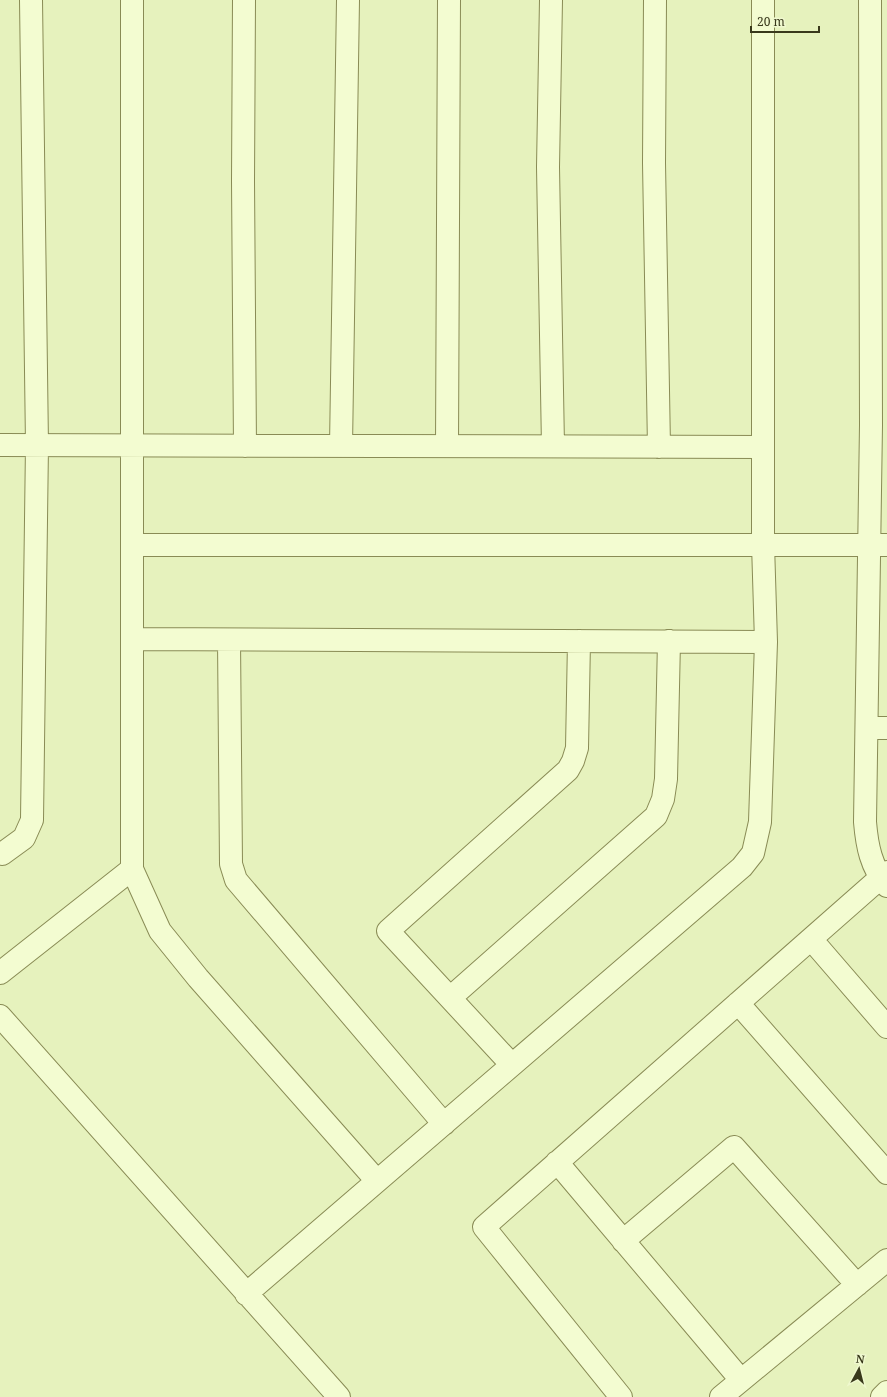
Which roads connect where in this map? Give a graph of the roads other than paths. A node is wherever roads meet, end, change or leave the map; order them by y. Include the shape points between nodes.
1 (31, 0) edge
2 (132, 0) edge
3 (244, 0) edge
4 (348, 0) edge
5 (448, 0) edge
6 (551, 0) edge
7 (655, 0) edge
8 (763, 0) edge
9 (870, 0) edge
10 (878, 333) edge
11 (879, 425) edge
12 (0, 445) edge
13 (37, 445) junction
14 (132, 445) junction
15 (245, 446) junction
16 (341, 446) junction
17 (447, 446) junction
18 (553, 446) junction
19 (659, 447) junction
20 (763, 447) junction
21 (763, 544) junction
22 (878, 544) edge
23 (132, 545) junction
24 (877, 638) edge
25 (132, 639) junction
26 (229, 640) junction
27 (578, 641) junction
28 (669, 641) junction
29 (766, 642) junction
30 (877, 728) edge
31 (2, 854) dead end
32 (132, 869) junction
33 (885, 879) edge
34 (810, 939) junction
35 (0, 973) edge
36 (450, 998) junction
37 (738, 1003) junction
38 (0, 1016) edge
39 (887, 1028) edge
40 (512, 1065) junction
41 (444, 1124) junction
42 (557, 1162) junction
43 (887, 1173) edge
44 (377, 1181) junction
45 (623, 1241) junction
46 (887, 1260) edge
47 (857, 1285) junction
48 (246, 1294) junction
49 (741, 1380) junction
50 (887, 1392) edge
51 (339, 1397) edge
52 (621, 1397) edge
53 (721, 1397) edge
54 (882, 1397) edge

1 - 13 street
2 - 14 street
3 - 15 street
4 - 16 street
5 - 17 street
6 - 18 street via 548,167
7 - 19 street via 654,163
8 - 20 street
9 - 10 street
10 - 11 street
11 - 22 street
12 - 13 street
13 - 14 street
13 - 31 street via 32,820 24,838
14 - 15 street
14 - 23 street
15 - 16 street
16 - 17 street
17 - 18 street
18 - 19 street
19 - 20 street
20 - 21 street
21 - 22 street
21 - 23 street
21 - 29 street
22 - 24 street
23 - 25 street
24 - 30 street
25 - 26 street
25 - 32 street
26 - 27 street
26 - 41 street via 230,864 236,880
27 - 28 street
27 - 36 street via 574,761 568,770 388,931
28 - 29 street
28 - 36 street via 666,779 663,800 656,816
29 - 40 street via 760,822 753,853 742,868
30 - 33 street via 865,822 871,859
32 - 35 street
32 - 44 street via 160,931 198,978
33 - 34 street
34 - 37 street
34 - 39 street
36 - 40 street
37 - 42 street
37 - 43 street
38 - 48 street
40 - 41 street
41 - 44 street
42 - 45 street
42 - 52 street via 484,1227
44 - 48 street
45 - 47 street via 734,1147
45 - 49 street
46 - 47 street
47 - 49 street
48 - 51 street
49 - 53 street
50 - 54 street

